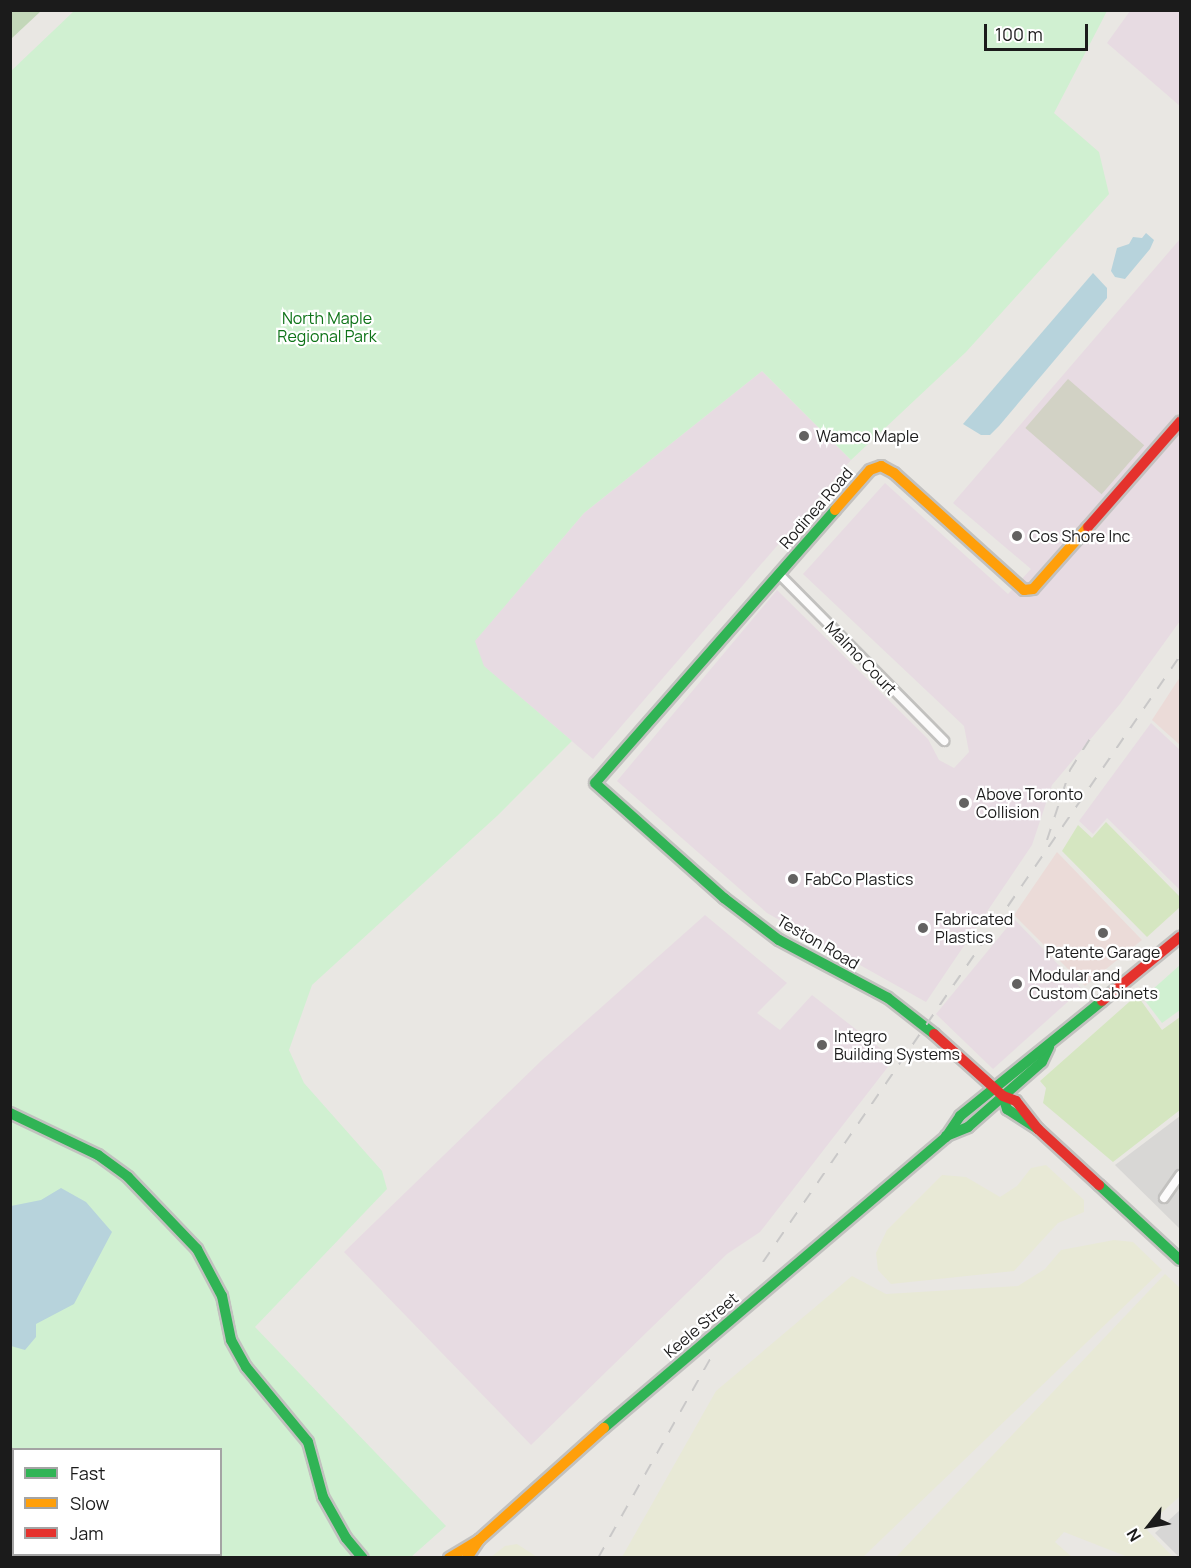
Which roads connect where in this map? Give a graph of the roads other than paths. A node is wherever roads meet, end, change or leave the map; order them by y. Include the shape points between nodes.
1 (1180, 422) edge
2 (779, 574) junction
3 (944, 741) dead end
4 (595, 783) joint
5 (1180, 937) edge
6 (1049, 1047) junction
7 (994, 1087) junction
8 (1003, 1096) junction
9 (10, 1113) edge
10 (946, 1137) junction
11 (1180, 1175) edge
12 (1164, 1198) dead end
13 (1180, 1260) edge
14 (479, 1540) junction
15 (363, 1557) edge
16 (449, 1557) edge
17 (467, 1557) edge

1 - 2 street, Rodinea Road via 1033,589 1024,590 1014,583 894,473 881,466 870,470 855,485
2 - 3 street, Malmo Court
2 - 4 street, Rodinea Road
4 - 7 street, Teston Road via 719,893 779,940 888,998
5 - 6 street, Keele Street
6 - 7 street, Keele Street via 1034,1053
6 - 8 street, Keele Street via 1042,1062
7 - 8 street, Teston Road
7 - 10 street, Keele Street via 960,1116
8 - 10 street, Keele Street via 968,1127
8 - 13 street, Teston Road via 1016,1101 1038,1129
9 - 15 street via 98,1155 128,1177 197,1249 222,1296 231,1340 246,1367 308,1442 323,1497 346,1538
10 - 14 street, Keele Street via 570,1457
11 - 12 street
14 - 16 street, Keele Street
14 - 17 street, Keele Street

